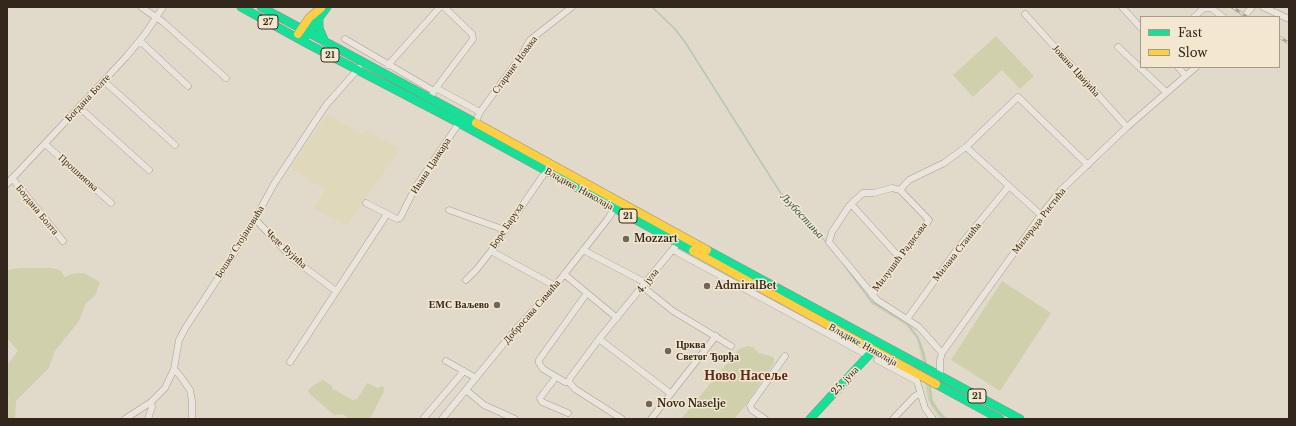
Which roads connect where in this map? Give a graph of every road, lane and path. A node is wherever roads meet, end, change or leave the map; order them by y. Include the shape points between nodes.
1 (141, 7) edge
2 (163, 7) edge
3 (241, 7) edge
4 (261, 7) edge
5 (322, 7) edge
6 (327, 7) edge
7 (440, 7) edge
8 (444, 7) edge
9 (572, 7) edge
10 (1122, 7) edge
11 (1252, 7) edge
12 (1263, 7) edge
13 (1247, 13) dead end
14 (1026, 14) dead end
15 (1195, 16) edge
16 (1222, 16) edge
17 (156, 17) junction
18 (319, 18) junction
19 (1289, 19) edge
20 (1140, 27) edge
21 (304, 31) junction
22 (299, 39) junction
23 (345, 40) dead end
24 (140, 41) junction
25 (325, 42) junction
26 (1118, 47) dead end
27 (373, 57) junction
28 (388, 65) junction
29 (363, 66) junction
30 (1140, 68) edge
31 (1140, 68) edge
32 (1179, 68) edge
33 (1195, 68) edge
34 (1185, 75) junction
35 (226, 78) dead end
36 (104, 81) junction
37 (188, 86) dead end
38 (1166, 92) junction
39 (433, 93) junction
40 (79, 107) junction
41 (480, 112) junction
42 (459, 123) junction
43 (475, 123) junction
44 (1127, 127) junction
45 (45, 144) junction
46 (175, 145) dead end
47 (966, 147) junction
48 (1088, 165) junction
49 (148, 170) dead end
50 (546, 171) junction
51 (12, 178) junction
52 (7, 184) edge
53 (1009, 186) junction
54 (900, 190) junction
55 (111, 203) dead end
56 (366, 203) dead end
57 (851, 204) junction
58 (616, 206) junction
59 (449, 210) dead end
60 (387, 214) junction
61 (1041, 215) junction
62 (255, 219) junction
63 (505, 230) junction
64 (63, 242) dead end
65 (678, 243) junction
66 (583, 250) junction
67 (673, 250) junction
68 (491, 251) junction
69 (900, 258) junction
70 (564, 274) junction
71 (466, 280) dead end
72 (644, 285) junction
73 (555, 286) junction
74 (336, 291) junction
75 (587, 293) junction
76 (872, 295) junction
77 (617, 318) junction
78 (907, 319) junction
79 (716, 336) junction
80 (599, 339) junction
81 (731, 346) dead end
82 (874, 350) junction
83 (942, 353) junction
84 (785, 356) dead end
85 (877, 360) dead end
86 (446, 361) dead end
87 (290, 362) dead end
88 (174, 370) junction
89 (464, 371) junction
90 (937, 374) junction
91 (556, 377) junction
92 (476, 378) junction
93 (569, 382) junction
94 (937, 384) junction
95 (466, 390) junction
96 (670, 393) junction
97 (920, 393) junction
98 (150, 402) junction
99 (568, 412) dead end
100 (125, 419) edge
101 (148, 419) edge
102 (192, 419) edge
103 (424, 419) edge
104 (442, 419) edge
105 (515, 419) edge
106 (622, 419) edge
107 (651, 419) edge
108 (765, 419) edge
109 (810, 419) edge
110 (893, 419) edge
111 (933, 419) edge
112 (1000, 419) edge
113 (1020, 419) edge

1 - 17 street
2 - 17 street, Богдана Болте
3 - 22 main road, Владике Николаја / 27
4 - 21 main road, Владике Николаја / 27
5 - 21 main road via 309,18
6 - 18 main road
7 - 28 street
8 - 39 street via 472,34 473,39
9 - 41 street, Старине Новака via 530,40
10 - 20 street
11 - 13 street
12 - 19 street
14 - 44 street, Јована Цвијића
15 - 16 street via 1211,8
17 - 24 street, Богдана Болте
17 - 35 street
18 - 21 main road
18 - 25 main road via 319,28
21 - 22 main road
21 - 25 main road, Владике Николаја / 21
22 - 29 main road, Владике Николаја / 21
23 - 27 street
24 - 36 street, Богдана Болте
24 - 37 street
25 - 29 main road, Владике Николаја / 21
26 - 31 street
27 - 28 street
27 - 29 street, Бошка Стојановића
28 - 39 street
29 - 39 main road, Владике Николаја / 21
29 - 42 main road, Владике Николаја / 21
29 - 62 street, Бошка Стојановића via 327,104 274,184
30 - 38 street
32 - 34 street
33 - 34 street, Милорада Ристића
34 - 38 street, Милорада Ристића
36 - 40 street, Богдана Болте
36 - 46 street
38 - 44 street, Милорада Ристића
39 - 41 street
39 - 43 main road, Владике Николаја / 21
40 - 45 street, Богдана Болте
40 - 49 street
41 - 43 street, Старине Новака
42 - 50 main road, Владике Николаја / 21
42 - 60 street, Ивана Цанкара via 415,188 402,216 398,219
43 - 58 main road, Владике Николаја / 21
44 - 48 street, Милорада Ристића
45 - 51 street, Богдана Болте
45 - 55 street, Прошинова
47 - 48 street via 1018,97
47 - 53 street
47 - 54 street via 944,163 909,180
48 - 61 street, Милорада Ристића via 1061,190
50 - 58 main road, Владике Николаја / 21
50 - 63 street, Боре Баруха
51 - 52 street, Богдана Болте
51 - 64 street, Богдана Болта
53 - 61 street
53 - 78 street, Милана Станића via 958,248
54 - 57 street via 892,188 864,193
54 - 69 street, Милушић Радисава via 929,220
56 - 60 street, Ивана Цанкара
57 - 69 street
57 - 76 street, Милушић Радисава via 842,214 829,242
58 - 65 main road, Владике Николаја / 21
58 - 66 street, Добросава Симића
58 - 82 main road, Владике Николаја / 21
59 - 63 street
60 - 74 street
61 - 83 street, Милорада Ристића
62 - 74 street, Чеде Вујића via 292,258
62 - 88 street, Бошка Стојановића via 180,336
63 - 68 street, Боре Баруха
65 - 67 street, 4. јула
65 - 82 main road, Владике Николаја / 21
66 - 70 street, Добросава Симића
66 - 72 street
67 - 72 street, 4. јула
67 - 82 street
68 - 71 street, Боре Баруха
68 - 73 street
69 - 76 street, Милушић Радисава
70 - 73 street, Добросава Симића
70 - 75 street
72 - 77 street, 4. јула
72 - 79 street via 673,311
73 - 92 street, Добросава Симића
74 - 87 street
75 - 77 street
75 - 91 street via 540,360 543,369
76 - 78 street, Милушић Радисава via 882,305
77 - 80 street, 4. јула
78 - 83 street, Милушић Радисава via 923,331
79 - 81 street
79 - 96 street
80 - 93 street, 4. јула via 572,374
80 - 96 street
82 - 90 main road, Владике Николаја / 21 via 902,356
82 - 94 main road, Владике Николаја / 21
82 - 109 main road, 25. јуна
83 - 90 street, Милорада Ристића
84 - 108 street via 750,406
85 - 97 street via 914,379
86 - 89 street
88 - 98 street, Бошка Стојановића via 165,388
88 - 102 street via 190,390
89 - 92 street
89 - 103 street
90 - 94 street, Милорада Ристића
90 - 113 main road, Владике Николаја / 21
91 - 93 street
91 - 99 street via 540,398 542,402
92 - 95 street, Добросава Симића
93 - 106 street via 575,389
94 - 112 main road, Владике Николаја / 21
95 - 104 street, Добросава Симића
95 - 105 street via 484,405
96 - 107 street
97 - 110 street
97 - 111 street via 925,408
98 - 100 street, Бошка Стојановића
98 - 101 street via 152,407

